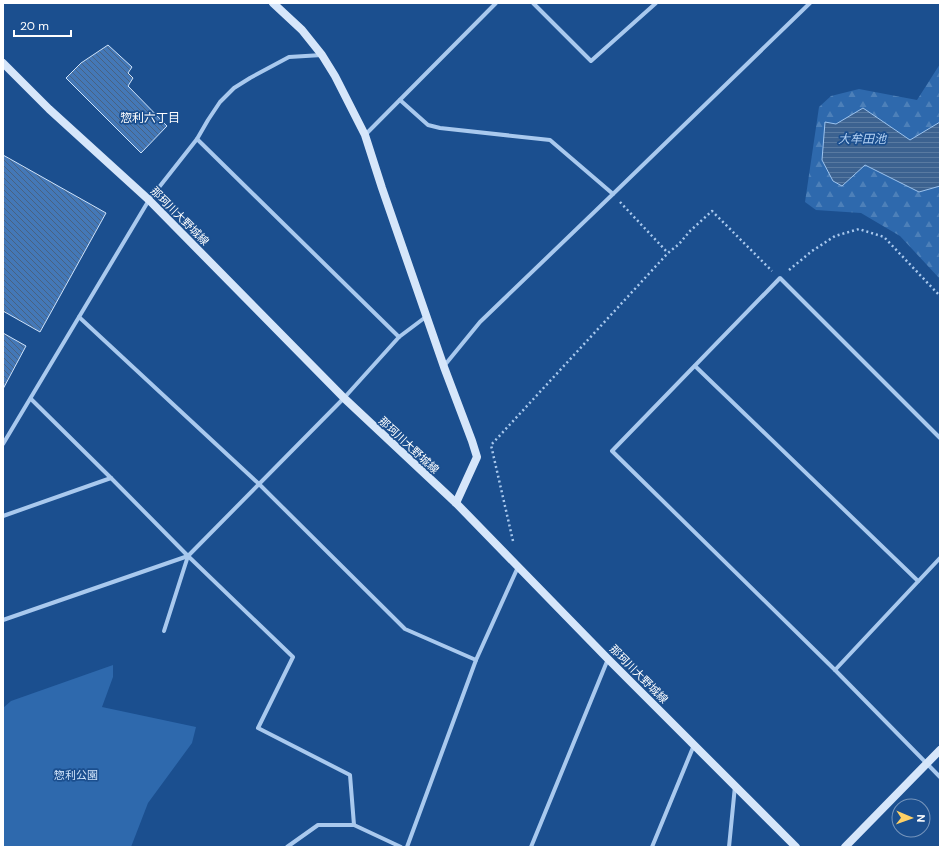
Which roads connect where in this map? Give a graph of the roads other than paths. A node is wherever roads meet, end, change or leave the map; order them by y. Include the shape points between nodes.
1 (273, 3) edge
2 (496, 3) edge
3 (533, 3) edge
4 (656, 3) edge
5 (810, 3) edge
6 (322, 55) junction
7 (3, 63) edge
8 (400, 100) junction
9 (365, 136) junction
10 (197, 139) junction
11 (613, 194) junction
12 (150, 200) junction
13 (427, 315) junction
14 (79, 317) junction
15 (400, 337) junction
16 (695, 366) junction
17 (444, 367) junction
18 (344, 398) junction
19 (31, 399) junction
20 (940, 438) edge
21 (3, 444) edge
22 (111, 478) junction
23 (259, 484) junction
24 (456, 503) junction
25 (3, 516) edge
26 (188, 556) junction
27 (940, 558) edge
28 (519, 566) junction
29 (918, 581) junction
30 (3, 620) edge
31 (164, 631) dead end
32 (608, 659) junction
33 (476, 660) junction
34 (835, 670) junction
35 (694, 745) junction
36 (940, 750) edge
37 (926, 764) junction
38 (940, 777) edge
39 (735, 785) junction
40 (354, 825) junction
41 (287, 847) edge
42 (401, 847) edge
43 (407, 847) edge
44 (532, 847) edge
45 (652, 847) edge
46 (729, 847) edge
47 (796, 847) edge
48 (845, 847) edge

1 - 6 main road via 302,30
2 - 8 street
3 - 4 street via 591,61
5 - 11 street
6 - 9 main road
6 - 10 street via 290,58 234,88 220,102
7 - 12 main road, 那珂川大野城線 via 49,109
8 - 9 street
8 - 11 street via 428,125 550,140
9 - 13 main road
10 - 12 street
10 - 15 street
11 - 17 street via 480,322
12 - 14 street
12 - 18 main road, 那珂川大野城線
13 - 15 street
13 - 17 main road
14 - 19 street
14 - 23 street
15 - 18 street
16 - 20 street via 780,278
16 - 29 street
16 - 34 street via 612,452
17 - 24 main road via 477,457
18 - 23 street
18 - 24 main road, 那珂川大野城線
19 - 21 street
19 - 22 street
22 - 25 street
22 - 26 street
23 - 26 street
23 - 33 street via 405,629
24 - 28 main road, 那珂川大野城線
26 - 30 street
26 - 31 street
26 - 40 street via 293,657 258,728 350,774
27 - 29 street
28 - 32 main road, 那珂川大野城線
28 - 33 street
29 - 34 street
32 - 35 main road, 那珂川大野城線
32 - 44 street
33 - 43 street
34 - 37 street
35 - 39 main road, 那珂川大野城線
35 - 45 street
36 - 37 main road
37 - 38 street
37 - 48 main road
39 - 46 street
39 - 47 main road, 那珂川大野城線
40 - 41 street via 318,824
40 - 42 street

